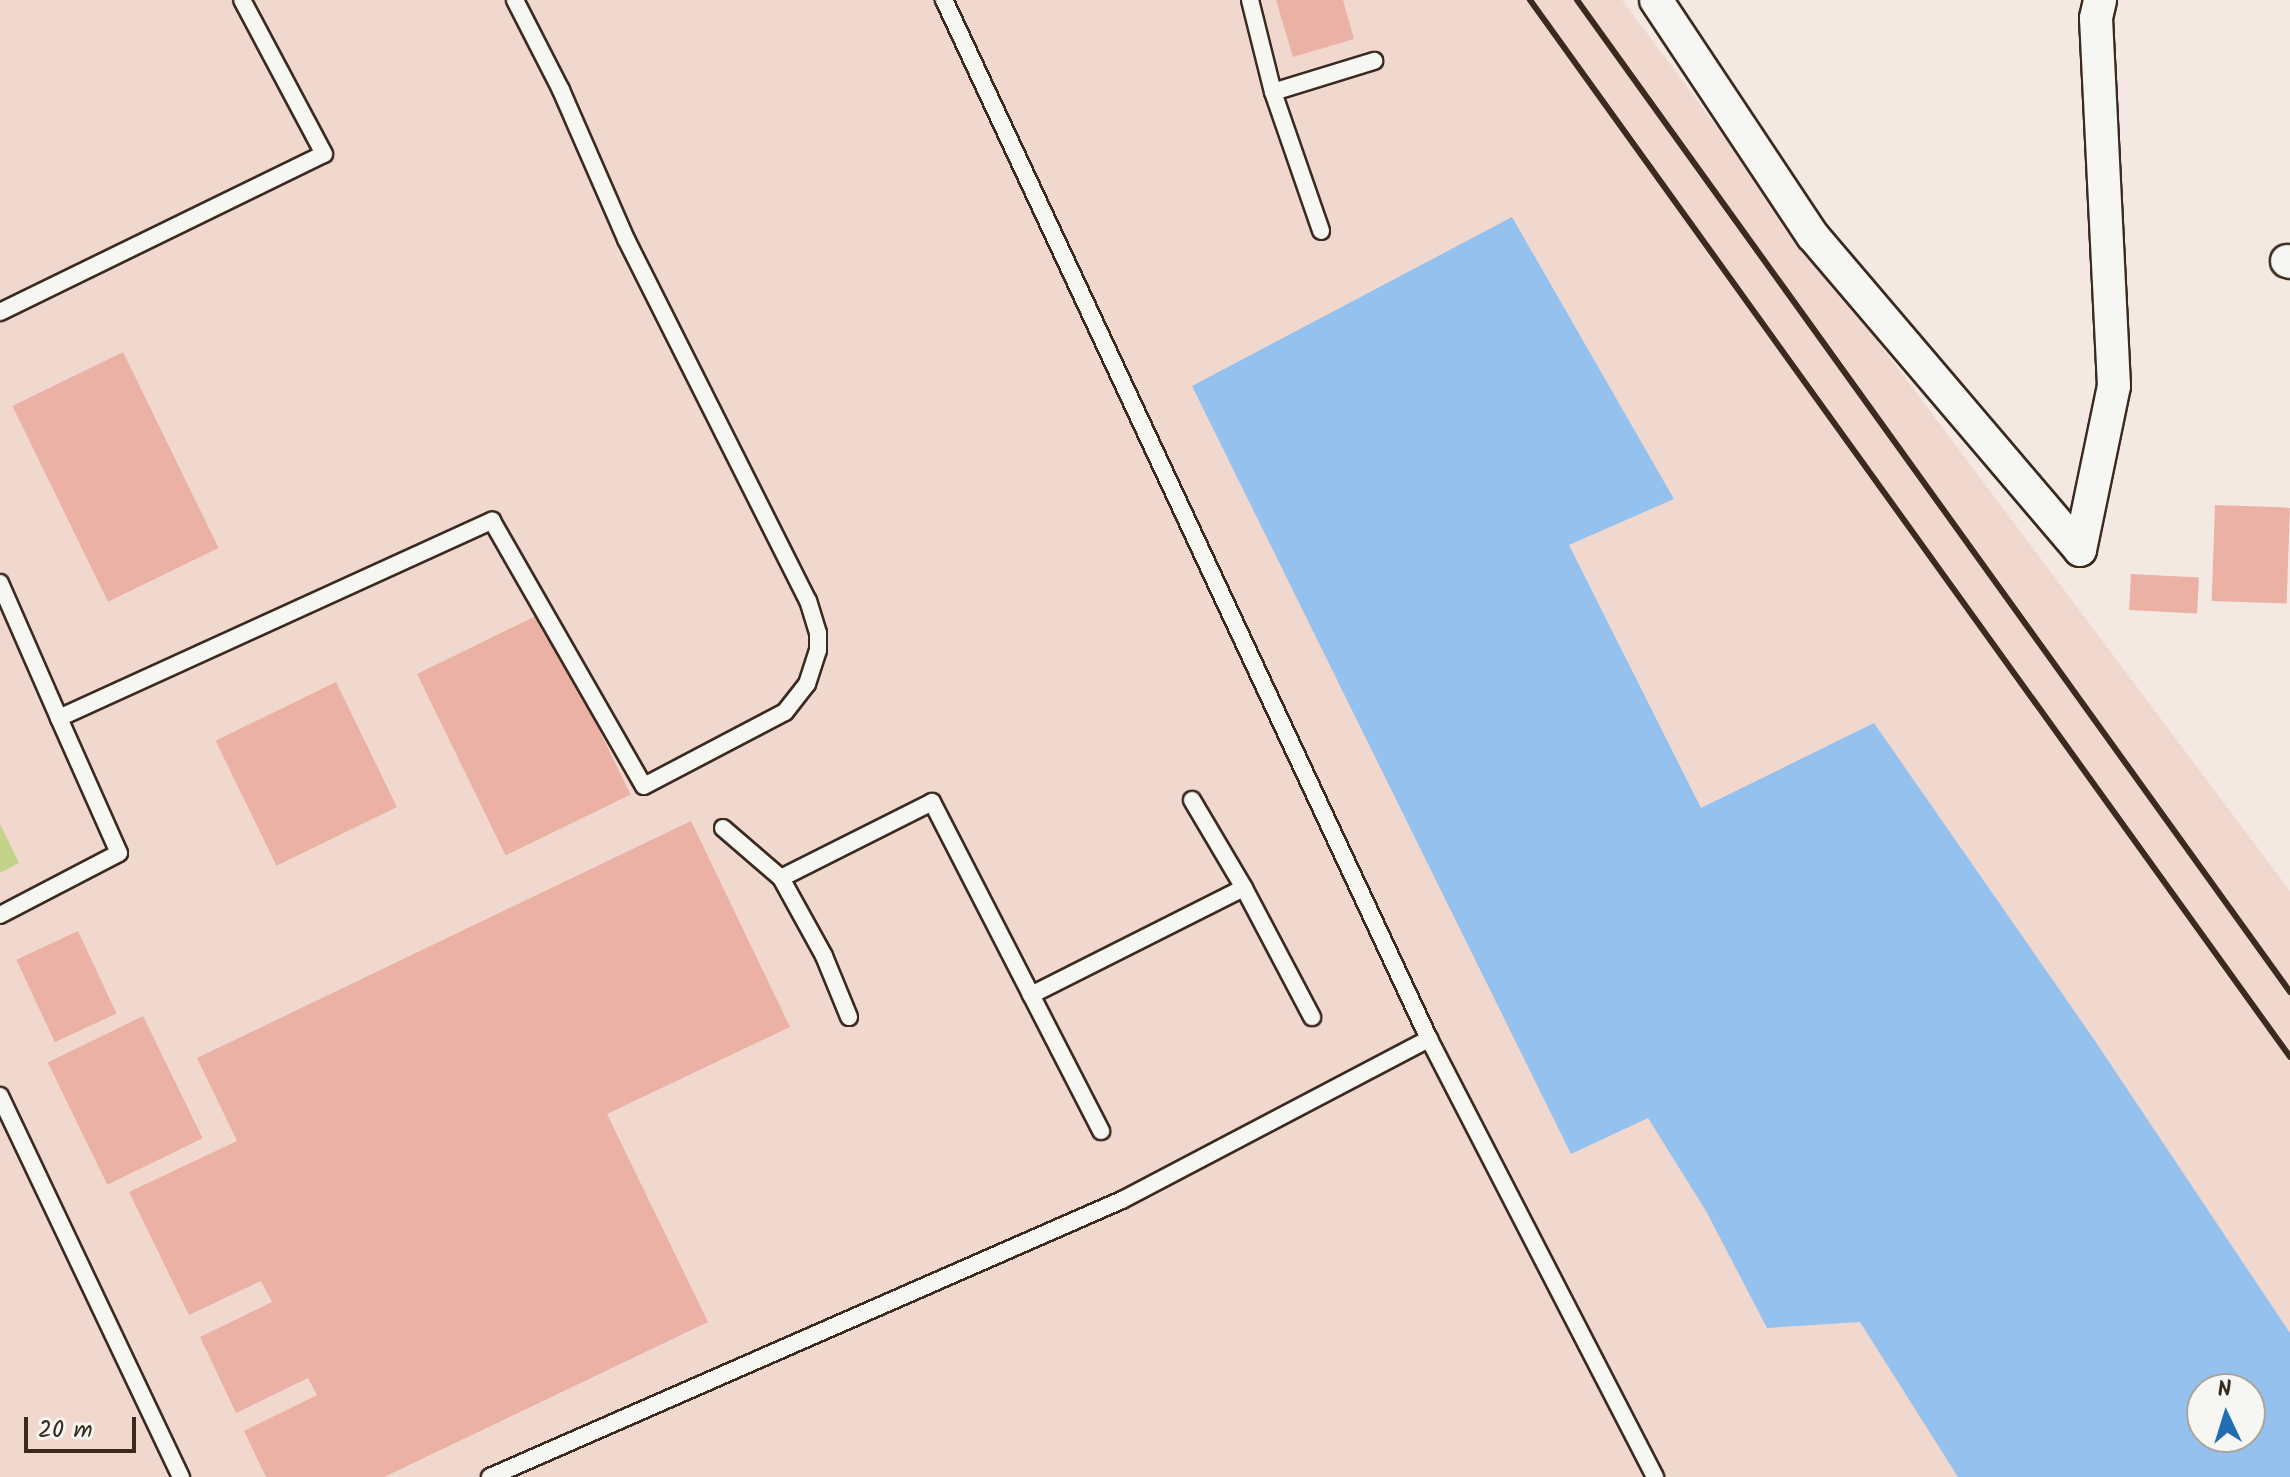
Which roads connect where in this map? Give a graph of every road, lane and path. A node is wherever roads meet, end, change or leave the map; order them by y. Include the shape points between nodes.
1 (242, 0) edge
2 (515, 0) edge
3 (944, 0) edge
4 (1250, 0) edge
5 (1656, 0) edge
6 (2100, 0) edge
7 (1374, 61) dead end
8 (1273, 92) junction
9 (1321, 231) dead end
10 (0, 312) edge
11 (0, 583) edge
12 (59, 718) junction
13 (1192, 800) dead end
14 (723, 828) dead end
15 (781, 878) junction
16 (1244, 888) junction
17 (0, 915) edge
18 (1031, 995) junction
19 (849, 1017) dead end
20 (1312, 1017) dead end
21 (1429, 1039) junction
22 (0, 1096) edge
23 (1101, 1131) dead end
24 (181, 1477) edge
25 (490, 1477) edge
26 (1655, 1477) edge

1 - 10 lane via 324,154
2 - 12 lane via 626,239 808,601 818,650 807,684 785,712 644,786 492,521
3 - 21 lane
4 - 8 lane
5 - 6 street via 1813,236 2080,550 2114,386 2096,18
7 - 8 lane
8 - 9 lane
11 - 12 lane
12 - 17 lane via 119,853
13 - 16 lane
14 - 15 lane
15 - 18 lane via 932,802
15 - 19 lane via 824,956
16 - 18 lane
16 - 20 lane
18 - 23 lane
21 - 25 lane via 1122,1200
21 - 26 lane
22 - 24 lane

